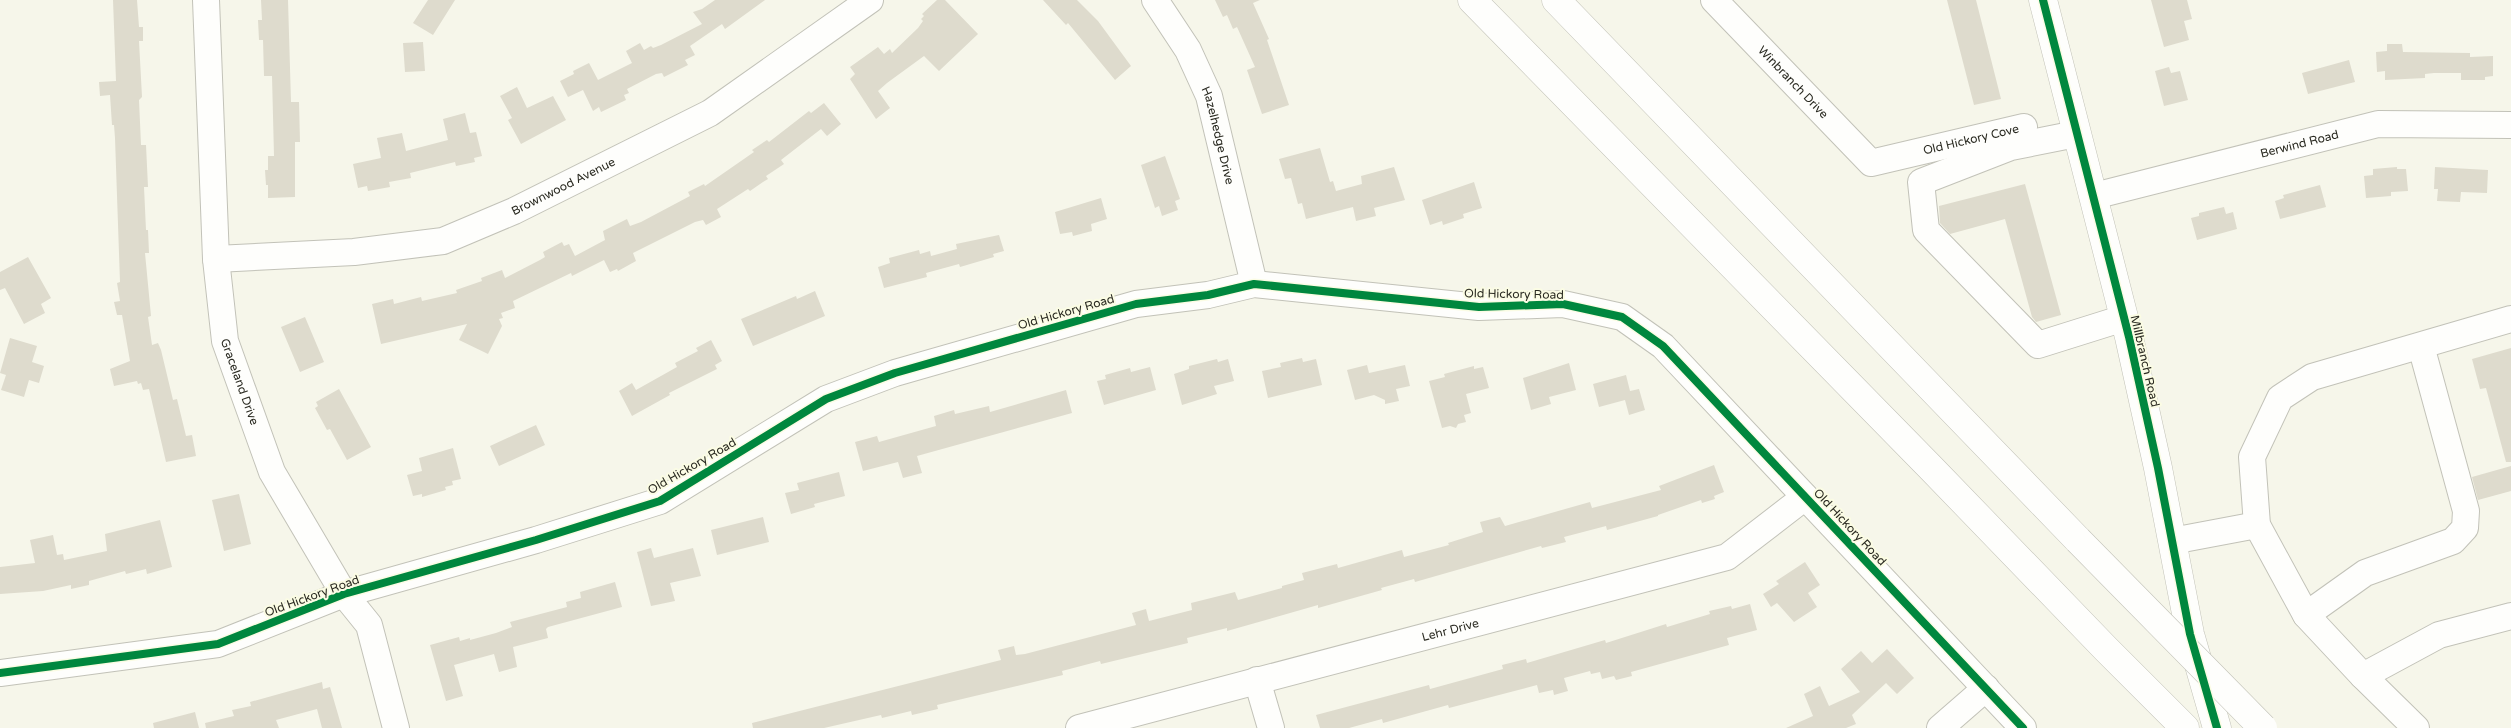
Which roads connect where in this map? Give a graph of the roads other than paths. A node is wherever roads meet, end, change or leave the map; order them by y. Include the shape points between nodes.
1 (206, 0) edge
2 (870, 0) edge
3 (1155, 0) edge
4 (1472, 0) edge
5 (1556, 0) edge
6 (1714, 0) edge
7 (2043, 0) edge
8 (2074, 125) junction
9 (2511, 125) edge
10 (1871, 163) joint
11 (2094, 196) junction
12 (216, 259) junction
13 (1254, 284) junction
14 (2124, 318) junction
15 (2511, 319) edge
16 (2421, 346) junction
17 (1805, 497) junction
18 (2257, 525) junction
19 (2172, 541) junction
20 (344, 594) junction
21 (2306, 614) junction
22 (2511, 616) edge
23 (0, 673) edge
24 (2363, 676) junction
25 (1257, 680) junction
26 (1986, 688) junction
27 (396, 728) edge
28 (1079, 728) edge
29 (1271, 728) edge
30 (1940, 728) edge
31 (2023, 728) edge
32 (2185, 728) edge
33 (2218, 728) edge
34 (2263, 728) edge
35 (2416, 728) edge

1 - 12 street, Graceland Drive
2 - 12 street, Brownwood Avenue via 710,113 514,211 443,241 354,252
3 - 13 street, Hazelhedge Drive via 1188,50 1209,96
4 - 32 main road
5 - 34 main road, bridge
6 - 10 street, Winbranch Drive
7 - 8 main road, Millbranch Road
8 - 10 street, Old Hickory Cove
8 - 11 main road, Millbranch Road
8 - 14 street via 1921,182 1926,230 2038,346
9 - 11 street, Berwind Road via 2378,124
11 - 14 main road, Millbranch Road
12 - 20 street, Graceland Drive via 225,341 272,472
13 - 17 street, Old Hickory Road via 1478,307 1562,304 1622,317 1663,346
13 - 20 street, Old Hickory Road via 1208,295 1136,304 894,373 826,399 660,501
14 - 19 main road, Millbranch Road
15 - 16 street
16 - 18 street via 2312,377 2280,398 2252,457
16 - 21 street via 2466,511 2465,528 2453,541 2366,573
17 - 25 street, Lehr Drive via 1727,556
17 - 26 street, Old Hickory Road
18 - 19 street
18 - 21 street
19 - 33 main road, Millbranch Road via 2190,634
20 - 23 street, Old Hickory Road via 218,644
20 - 27 street, Graceland Drive via 369,625
21 - 24 street
22 - 24 street via 2439,635
24 - 35 street
25 - 28 street, Lehr Drive
25 - 29 street
26 - 30 street
26 - 31 street, Old Hickory Road

